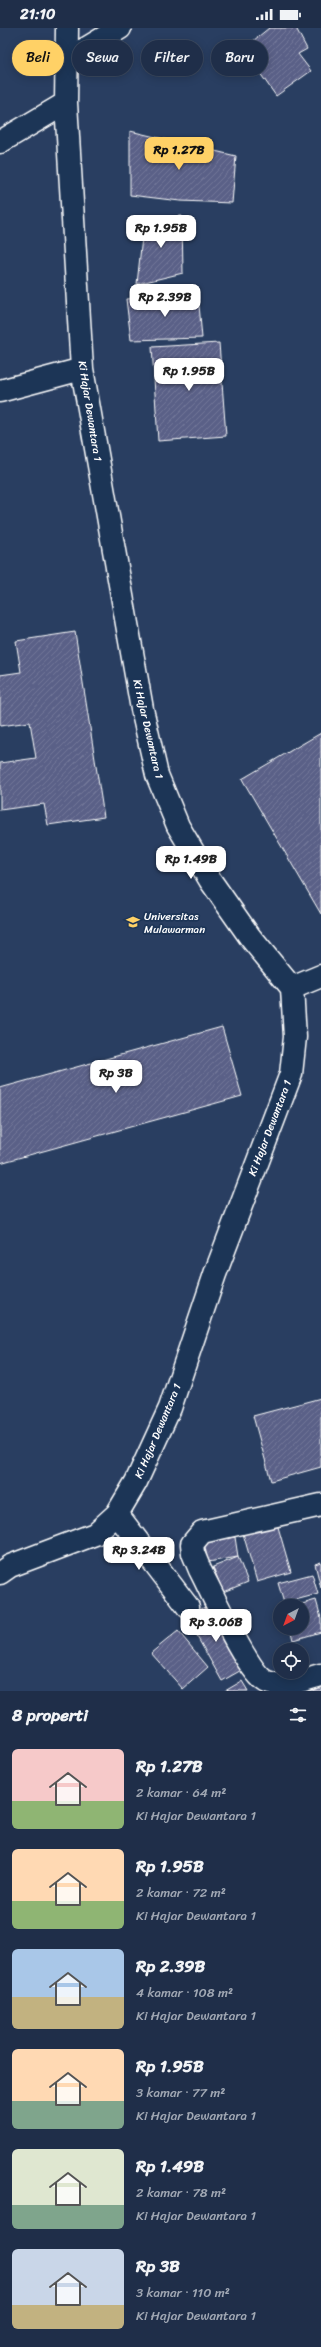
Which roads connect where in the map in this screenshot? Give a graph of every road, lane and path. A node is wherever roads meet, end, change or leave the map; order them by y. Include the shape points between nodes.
1 (68, 28) edge
2 (120, 28) edge
3 (67, 60) junction
4 (66, 103) junction
5 (0, 142) edge
6 (82, 369) junction
7 (0, 391) edge
8 (321, 976) edge
9 (292, 988) junction
10 (321, 1505) edge
11 (117, 1514) junction
12 (3, 1569) edge
13 (188, 1607) dead end
14 (321, 1675) edge

1 - 3 street, Ki Hajar Dewantara 1
2 - 3 street
3 - 4 street, Ki Hajar Dewantara 1
4 - 5 street
4 - 6 street, Ki Hajar Dewantara 1
6 - 7 street
6 - 9 street, Ki Hajar Dewantara 1 via 142,709 157,775 178,826 210,880 250,937
8 - 9 street
9 - 11 street, Ki Hajar Dewantara 1 via 295,1037 291,1074 218,1267 170,1408 136,1482
10 - 14 street via 202,1532 192,1544 200,1570 252,1669 267,1682 284,1685
11 - 12 street, Ki Hajar Dewantara 1 via 95,1534
11 - 13 street

